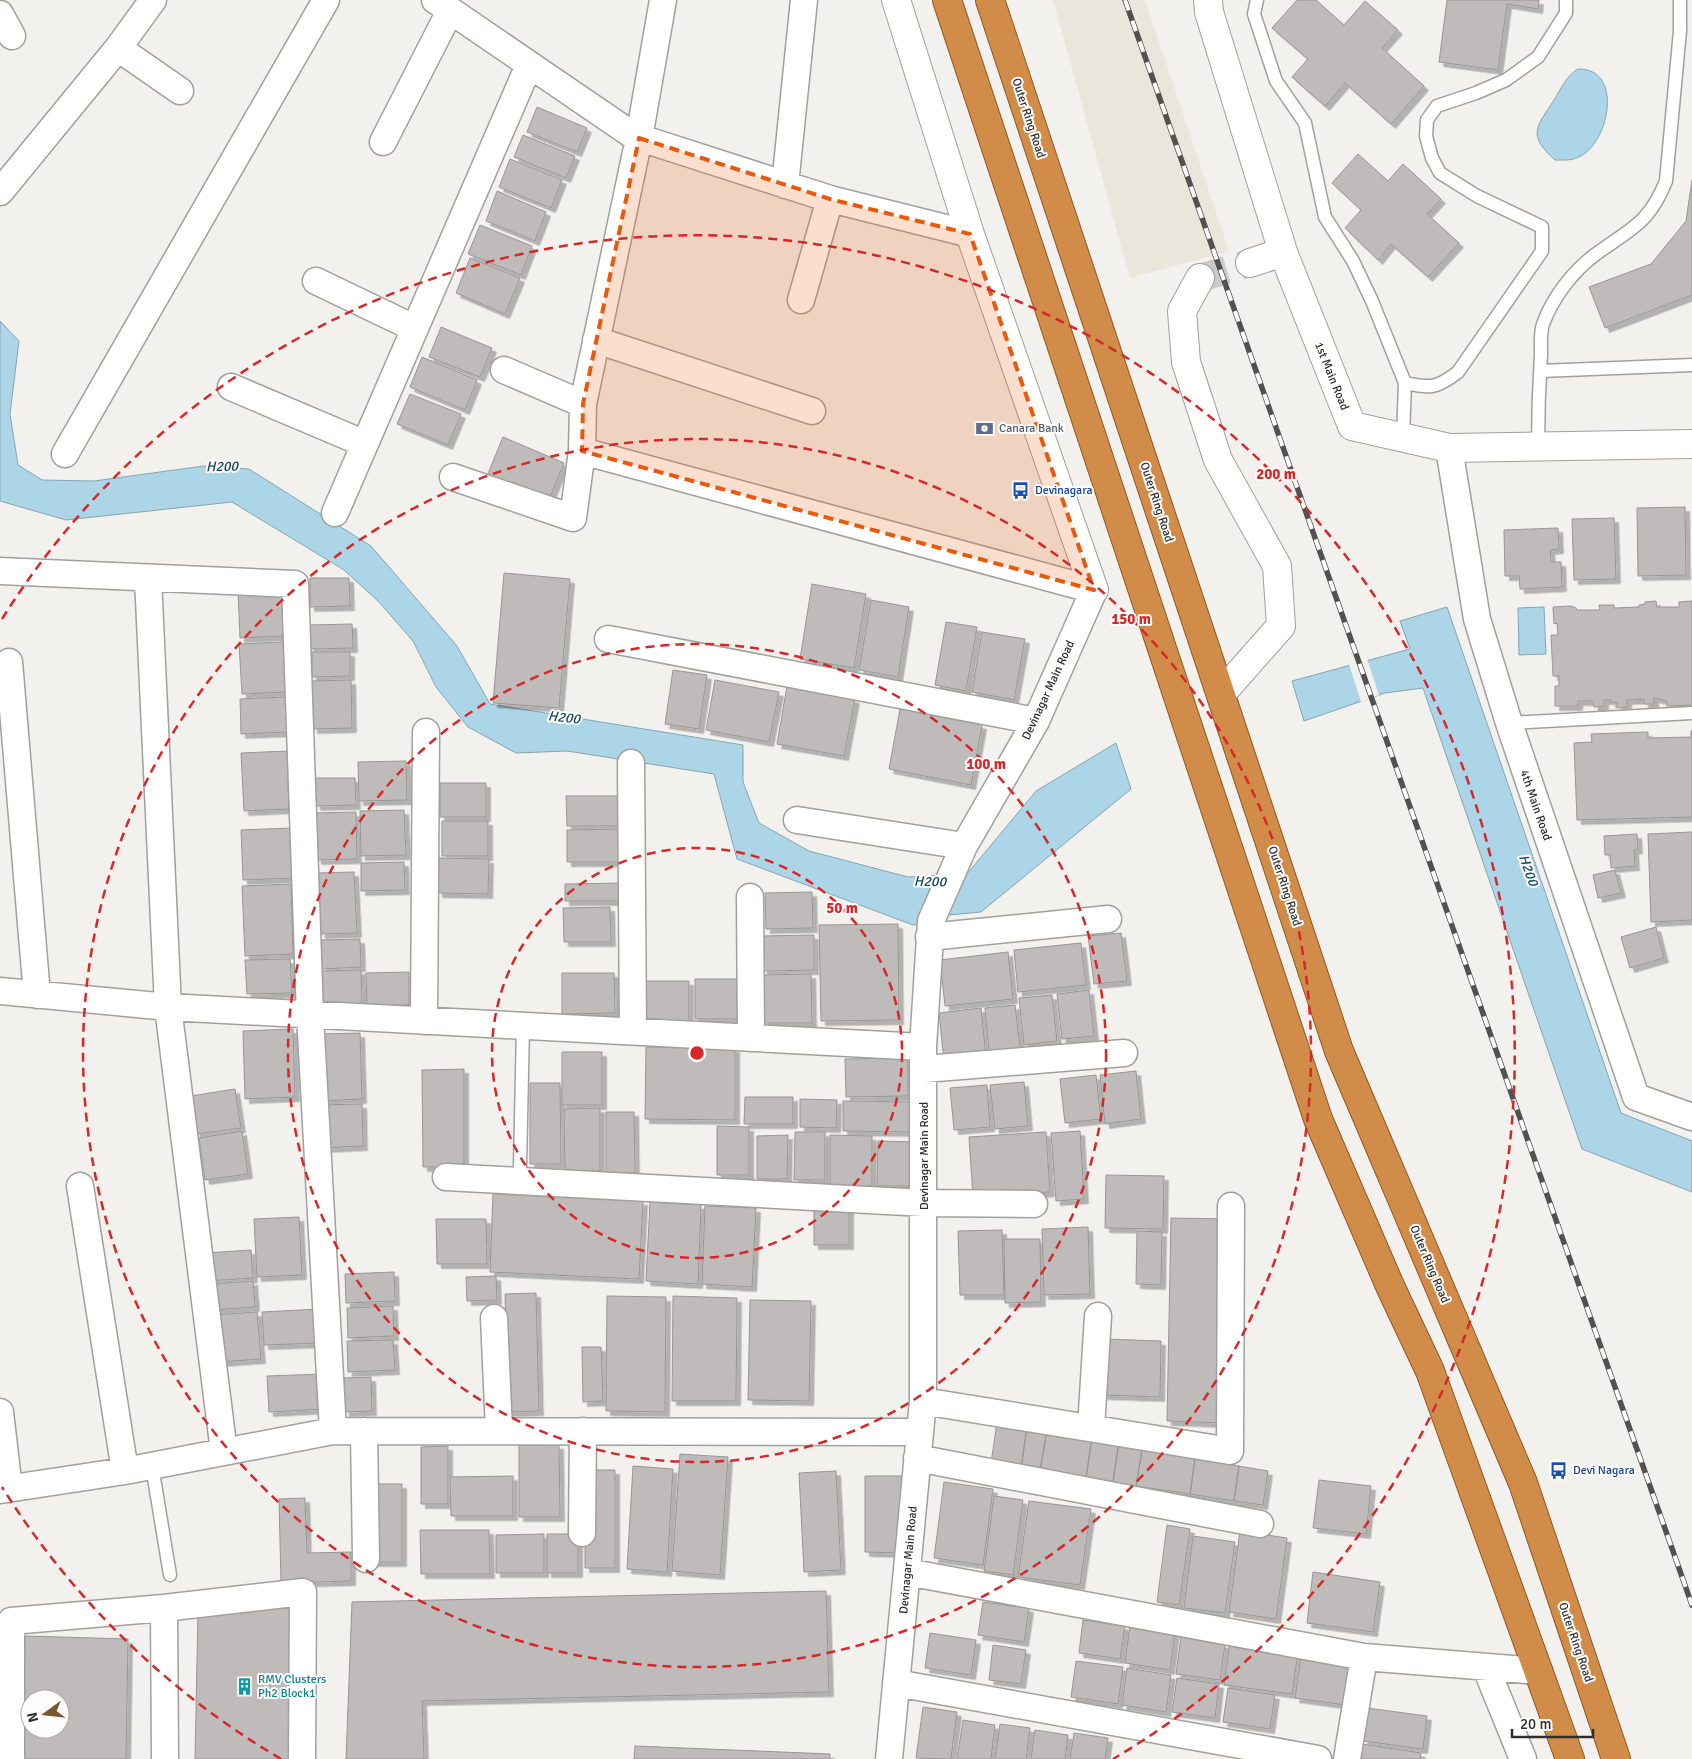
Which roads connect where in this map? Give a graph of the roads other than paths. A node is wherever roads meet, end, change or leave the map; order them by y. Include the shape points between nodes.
1 (153, 0) edge
2 (326, 0) edge
3 (664, 0) edge
4 (804, 0) edge
5 (896, 0) edge
6 (947, 0) edge
7 (990, 0) edge
8 (1208, 0) edge
9 (1257, 0) edge
10 (1566, 0) edge
11 (1680, 0) edge
12 (443, 5) edge
13 (118, 48) junction
14 (529, 66) junction
15 (180, 91) dead end
16 (639, 138) junction
17 (384, 142) dead end
18 (785, 184) junction
19 (0, 192) edge
20 (830, 199) junction
21 (970, 234) junction
22 (1283, 252) junction
23 (1250, 263) tunnel mouth
24 (1200, 278) tunnel mouth
25 (316, 281) dead end
26 (801, 300) dead end
27 (414, 328) junction
28 (596, 340) junction
29 (1692, 365) edge
30 (504, 370) dead end
31 (1540, 371) junction
32 (1405, 383) junction
33 (231, 387) dead end
34 (583, 404) junction
35 (812, 411) dead end
36 (1403, 437) junction
37 (363, 443) junction
38 (1692, 444) edge
39 (1538, 446) junction
40 (1449, 448) junction
41 (582, 451) junction
42 (65, 454) dead end
43 (453, 477) dead end
44 (335, 513) dead end
45 (0, 571) edge
46 (148, 578) junction
47 (1094, 590) junction
48 (608, 639) dead end
49 (9, 662) dead end
50 (1221, 694) junction
51 (1692, 713) edge
52 (1036, 721) junction
53 (1508, 723) junction
54 (426, 732) dead end
55 (631, 763) dead end
56 (797, 820) dead end
57 (959, 856) junction
58 (750, 897) dead end
59 (1108, 919) dead end
60 (930, 929) junction
61 (0, 991) edge
62 (37, 995) junction
63 (168, 1007) junction
64 (310, 1015) junction
65 (424, 1021) junction
66 (523, 1026) junction
67 (632, 1031) junction
68 (751, 1038) junction
69 (1124, 1053) dead end
70 (924, 1058) junction
71 (1692, 1117) edge
72 (520, 1167) dead end
73 (446, 1177) dead end
74 (80, 1186) dead end
75 (924, 1202) junction
76 (1034, 1204) dead end
77 (1232, 1206) dead end
78 (1098, 1316) dead end
79 (494, 1318) dead end
80 (923, 1401) junction
81 (0, 1412) edge
82 (1091, 1428) junction
83 (333, 1431) junction
84 (364, 1431) junction
85 (499, 1431) junction
86 (583, 1431) junction
87 (920, 1432) junction
88 (224, 1452) junction
89 (917, 1458) junction
90 (152, 1466) junction
91 (125, 1471) junction
92 (5, 1490) edge
93 (1260, 1524) dead end
94 (582, 1533) dead end
95 (366, 1559) dead end
96 (907, 1572) junction
97 (170, 1575) dead end
98 (164, 1608) junction
99 (1364, 1657) junction
100 (1486, 1668) junction
101 (1539, 1671) junction
102 (896, 1683) junction
103 (11, 1759) edge
104 (166, 1759) edge
105 (302, 1759) edge
106 (889, 1759) edge
107 (1318, 1759) edge
108 (1347, 1759) edge
109 (1523, 1759) edge
110 (1570, 1759) edge
111 (1616, 1759) edge

1 - 13 street
2 - 42 street
3 - 16 street
4 - 18 street
5 - 21 street
6 - 101 highway via 1318,1119 1430,1371
7 - 50 highway, Outer Ring Road
8 - 22 street, 1st Main Road
9 - 32 lane via 1254,14 1276,81 1305,123 1325,217 1353,261
10 - 32 lane via 1566,13 1538,57 1506,80 1476,94 1437,106 1427,120 1426,136 1440,172 1477,196 1542,228 1542,251 1458,372 1440,385
11 - 31 lane via 1666,182 1643,220 1596,254 1564,286 1542,325
12 - 14 street
12 - 17 street
13 - 15 street
13 - 19 street
14 - 16 street
14 - 27 street
16 - 18 street
16 - 28 street
18 - 20 street
20 - 21 street
20 - 26 street
21 - 47 street
22 - 23 street
22 - 36 street, 1st Main Road via 1352,426
24 - 50 street via 1182,311 1186,362 1218,460 1277,566 1281,626
25 - 27 street
27 - 37 street
28 - 34 street
28 - 35 street
29 - 31 lane
30 - 34 street
31 - 39 lane
32 - 36 lane
33 - 37 street
34 - 41 street
36 - 40 street, 1st Main Road
37 - 44 street
38 - 39 street, 1st Main Road
39 - 40 street, 1st Main Road
40 - 53 street, 4th Main Road via 1477,618
41 - 43 street via 573,518
41 - 47 street
45 - 46 street
46 - 63 street
46 - 64 street via 296,584
47 - 52 street, Devinagar Main Road
48 - 52 street
49 - 62 street
50 - 111 highway, Outer Ring Road via 1339,1051 1523,1483
51 - 53 lane
52 - 57 street, Devinagar Main Road
53 - 71 street, 4th Main Road via 1636,1097
54 - 65 street
55 - 67 street
56 - 57 street
57 - 60 street, Devinagar Main Road
58 - 68 street
59 - 60 street
60 - 70 street, Devinagar Main Road
61 - 62 street
62 - 63 street
63 - 64 street
63 - 88 street
64 - 65 street
64 - 83 street
65 - 66 street
66 - 67 street
66 - 72 lane
67 - 68 street
68 - 70 street
69 - 70 street
70 - 75 street, Devinagar Main Road
73 - 75 street
74 - 91 street
75 - 76 street
75 - 80 street, Devinagar Main Road
77 - 82 street via 1230,1451
78 - 82 street
79 - 85 street
80 - 82 street
80 - 87 street, Devinagar Main Road
81 - 92 street
83 - 84 street
83 - 88 street
84 - 85 street
84 - 95 street
85 - 86 street
86 - 87 street
86 - 94 street
87 - 89 street, Devinagar Main Road
88 - 90 street
89 - 93 street
89 - 96 street, Devinagar Main Road
90 - 91 street
90 - 97 lane
91 - 92 street
96 - 99 street
96 - 102 street, Devinagar Main Road
98 - 103 street via 11,1621
98 - 104 street
98 - 105 street via 303,1592
99 - 100 street
99 - 108 street
100 - 101 street
100 - 109 street
101 - 110 highway
102 - 106 street, Devinagar Main Road
102 - 107 street

